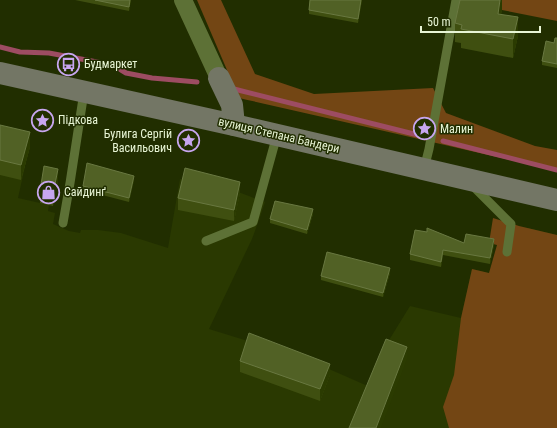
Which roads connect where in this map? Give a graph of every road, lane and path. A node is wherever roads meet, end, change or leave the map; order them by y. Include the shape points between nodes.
1 (183, 0) edge
2 (456, 0) edge
3 (0, 73) edge
4 (219, 78) joint
5 (84, 92) junction
6 (234, 125) junction
7 (277, 135) junction
8 (424, 168) junction
9 (465, 178) junction
10 (557, 200) edge
11 (63, 223) dead end
12 (206, 241) dead end
13 (507, 252) dead end

1 - 4 street
2 - 8 lane
3 - 5 street, вулиця Степана Бандери
4 - 6 street via 232,105
5 - 6 street, вулиця Степана Бандери
5 - 11 lane
6 - 7 street, вулиця Степана Бандери
7 - 8 street, вулиця Степана Бандери
7 - 12 lane via 253,222
8 - 9 street, вулиця Степана Бандери
9 - 10 street, вулиця Степана Бандери
9 - 13 lane via 511,224

